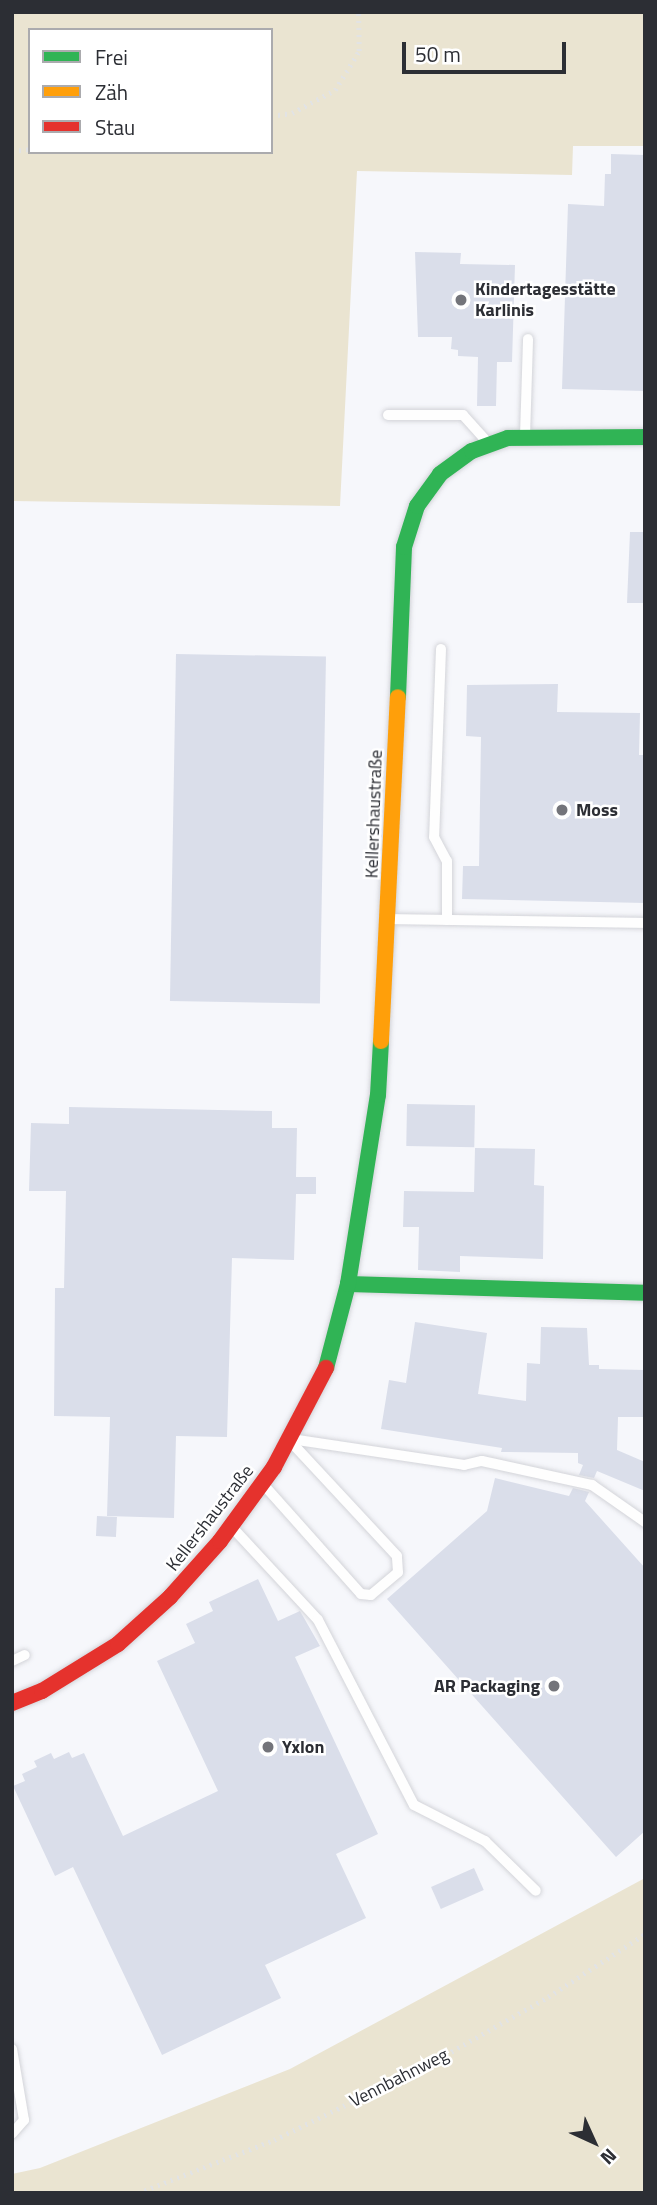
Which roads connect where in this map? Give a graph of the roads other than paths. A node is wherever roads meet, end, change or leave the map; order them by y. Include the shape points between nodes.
1 (528, 339) dead end
2 (388, 415) dead end
3 (525, 436) junction
4 (645, 437) edge
5 (489, 445) junction
6 (441, 649) dead end
7 (388, 919) junction
8 (447, 920) junction
9 (645, 923) edge
10 (348, 1283) junction
11 (645, 1293) edge
12 (289, 1439) junction
13 (262, 1483) junction
14 (645, 1522) edge
15 (231, 1526) junction
16 (25, 1655) dead end
17 (12, 1661) edge
18 (12, 1703) edge
19 (536, 1891) dead end
20 (12, 2049) edge
21 (12, 2134) edge

1 - 3 lane
2 - 5 lane via 463,415
3 - 4 street, Kellershaustraße
3 - 5 street, Kellershaustraße
5 - 7 street, Kellershaustraße via 440,474 417,506 404,547
6 - 8 lane via 434,837 447,861
7 - 8 lane
7 - 10 street, Kellershaustraße via 378,1095
8 - 9 lane
10 - 11 street
10 - 12 street, Kellershaustraße via 326,1368
12 - 13 street, Kellershaustraße
12 - 13 lane via 397,1556 398,1572 371,1595 361,1594
12 - 14 lane via 464,1465 482,1461 592,1485
13 - 15 street, Kellershaustraße
15 - 18 street, Kellershaustraße via 170,1597 118,1644
15 - 19 lane via 318,1620 414,1805 485,1841
16 - 17 lane
20 - 21 lane via 24,2120

